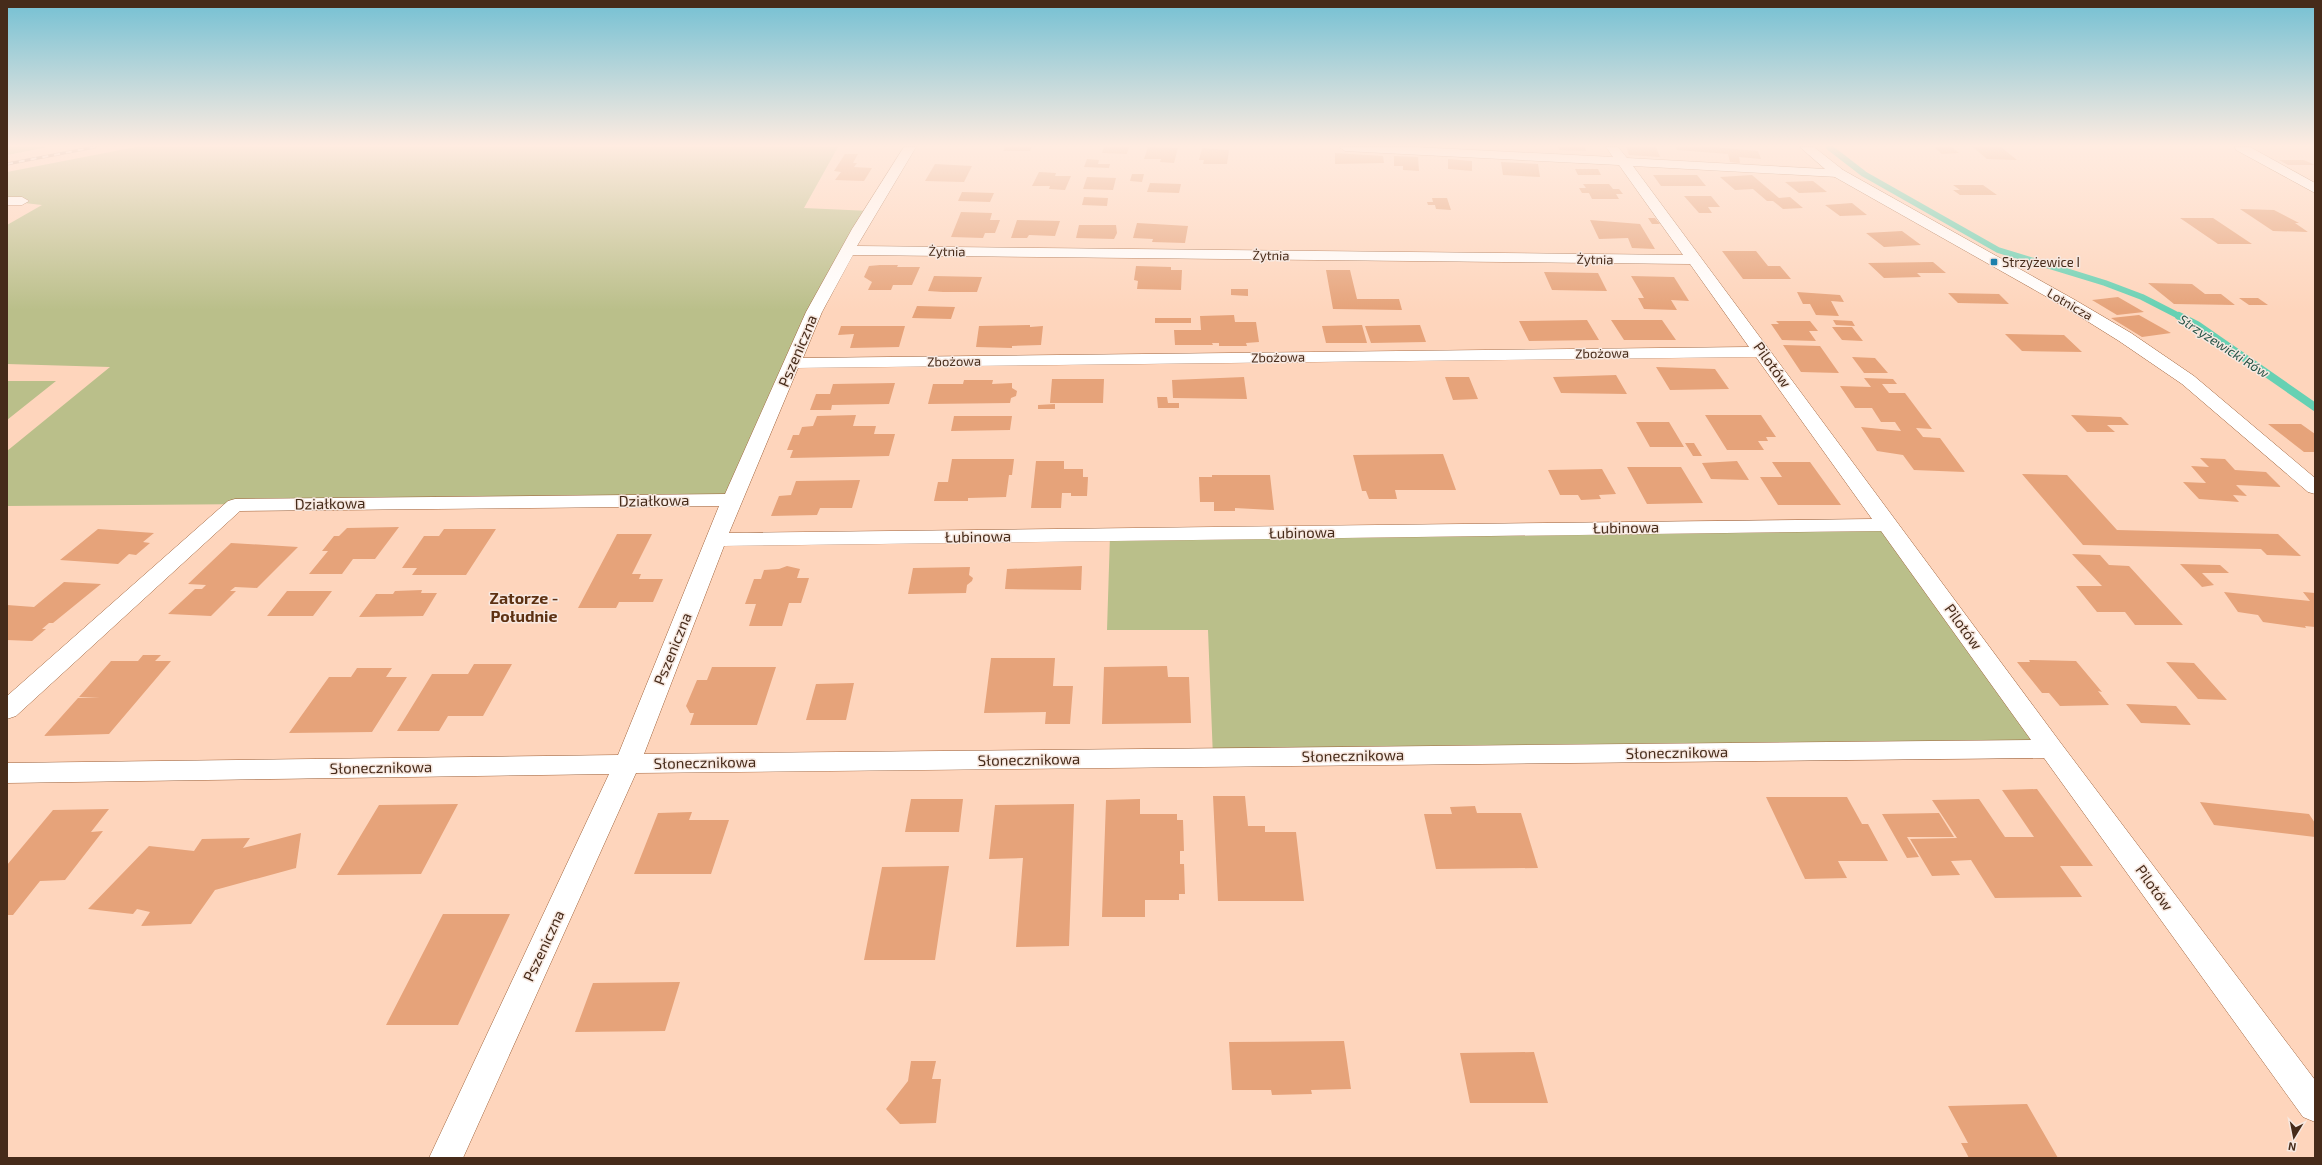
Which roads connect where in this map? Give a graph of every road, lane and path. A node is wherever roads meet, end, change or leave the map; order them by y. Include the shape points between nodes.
1 (877, 201) edge
2 (1652, 201) edge
3 (1888, 201) edge
4 (847, 250) junction
5 (1695, 260) junction
6 (1762, 352) junction
7 (793, 363) junction
8 (2315, 488) edge
9 (732, 500) junction
10 (1889, 525) junction
11 (716, 540) junction
12 (7, 710) edge
13 (2051, 749) junction
14 (627, 764) junction
15 (7, 773) edge
16 (2315, 1106) edge
17 (446, 1158) edge

1 - 4 street, Pszeniczna
2 - 5 street, Pilotów
3 - 8 street, Lotnicza via 2069,303 2188,380
4 - 5 street, Żytnia
4 - 7 street, Pszeniczna via 814,312
5 - 6 street, Pilotów
6 - 7 street, Zbożowa
6 - 10 street, Pilotów
7 - 9 street, Pszeniczna
9 - 11 street, Pszeniczna
9 - 12 street, Działkowa via 235,505
10 - 11 street, Łubinowa
10 - 13 street, Pilotów
11 - 14 street, Pszeniczna
13 - 14 street, Słonecznikowa
13 - 16 street, Pilotów
14 - 15 street, Słonecznikowa
14 - 17 street, Pszeniczna

